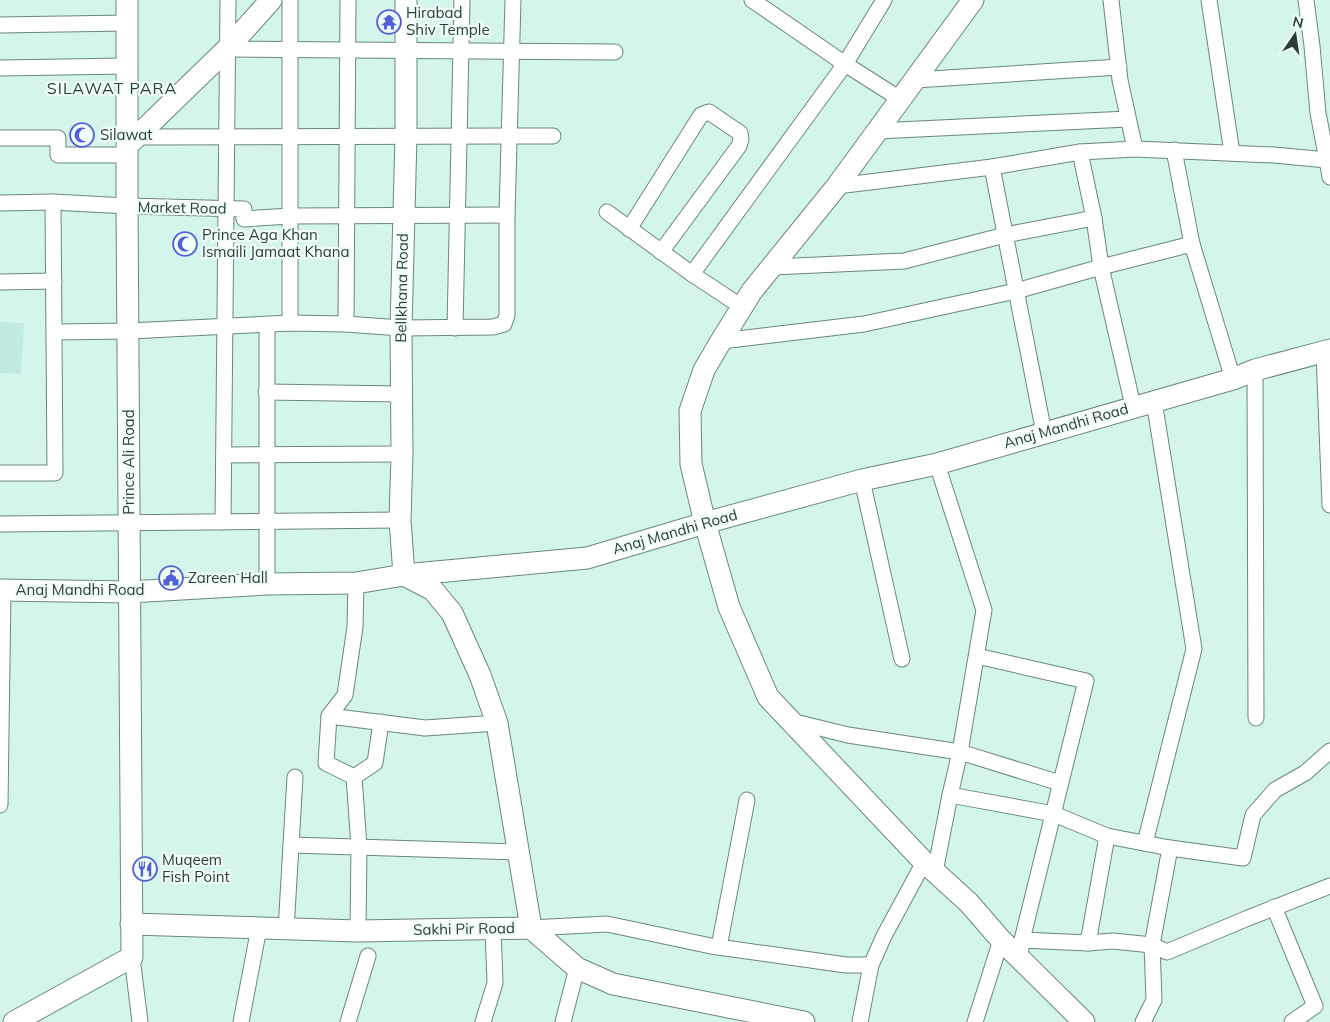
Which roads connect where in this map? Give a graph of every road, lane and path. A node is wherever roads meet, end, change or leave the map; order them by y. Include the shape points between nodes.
1 (127, 0) edge
2 (228, 0) edge
3 (271, 0) edge
4 (290, 0) edge
5 (348, 0) edge
6 (406, 0) edge
7 (462, 0) edge
8 (513, 0) edge
9 (752, 0) edge
10 (884, 0) edge
11 (973, 0) edge
12 (1111, 0) edge
13 (1209, 0) edge
14 (1306, 0) edge
15 (127, 23) junction
16 (0, 25) edge
17 (227, 49) junction
18 (290, 50) junction
19 (347, 50) junction
20 (406, 51) junction
21 (461, 51) junction
22 (511, 52) junction
23 (615, 52) dead end
24 (845, 64) junction
25 (127, 66) junction
26 (1119, 67) junction
27 (0, 68) edge
28 (915, 80) junction
29 (1323, 87) edge
30 (900, 99) junction
31 (1128, 119) junction
32 (877, 131) junction
33 (347, 136) junction
34 (406, 136) junction
35 (460, 136) junction
36 (510, 136) junction
37 (553, 136) dead end
38 (227, 137) junction
39 (290, 137) junction
40 (0, 138) edge
41 (130, 146) junction
42 (1135, 148) junction
43 (1174, 150) junction
44 (1080, 152) junction
45 (1232, 153) junction
46 (1328, 159) edge
47 (992, 167) junction
48 (1330, 177) edge
49 (837, 186) junction
50 (53, 202) junction
51 (0, 203) edge
52 (127, 206) junction
53 (226, 209) junction
54 (607, 212) dead end
55 (458, 215) junction
56 (507, 215) junction
57 (290, 216) junction
58 (346, 216) junction
59 (404, 216) junction
60 (1094, 218) junction
61 (629, 229) junction
62 (1005, 236) junction
63 (1192, 244) junction
64 (661, 252) junction
65 (773, 267) junction
66 (1101, 267) junction
67 (692, 274) junction
68 (54, 281) junction
69 (0, 282) edge
70 (1016, 291) junction
71 (742, 307) junction
72 (290, 323) junction
73 (346, 324) junction
74 (267, 325) junction
75 (225, 326) junction
76 (400, 328) junction
77 (455, 328) junction
78 (129, 331) junction
79 (55, 332) junction
80 (721, 341) junction
81 (1327, 351) edge
82 (1255, 370) junction
83 (1233, 379) junction
84 (266, 392) junction
85 (401, 394) junction
86 (1144, 404) junction
87 (1044, 433) junction
88 (402, 454) junction
89 (224, 455) junction
90 (266, 455) junction
91 (937, 464) junction
92 (0, 473) edge
93 (862, 480) junction
94 (1330, 505) edge
95 (400, 520) junction
96 (266, 521) junction
97 (128, 522) junction
98 (223, 522) junction
99 (705, 523) junction
100 (0, 524) edge
101 (404, 575) junction
102 (356, 583) junction
103 (267, 584) junction
104 (2, 590) edge
105 (129, 592) junction
106 (977, 656) junction
107 (902, 659) dead end
108 (329, 716) junction
109 (1256, 718) dead end
110 (790, 721) junction
111 (380, 722) junction
112 (497, 723) junction
113 (1330, 751) edge
114 (960, 752) junction
115 (294, 777) dead end
116 (354, 777) junction
117 (1060, 783) junction
118 (950, 795) junction
119 (747, 800) dead end
120 (0, 806) edge
121 (1054, 814) junction
122 (1107, 836) junction
123 (1145, 843) junction
124 (291, 845) junction
125 (359, 846) junction
126 (1170, 848) junction
127 (518, 852) junction
128 (930, 867) junction
129 (1330, 886) edge
130 (1274, 907) junction
131 (131, 924) junction
132 (259, 928) junction
133 (531, 928) junction
134 (493, 929) junction
135 (286, 930) junction
136 (358, 931) junction
137 (1001, 940) junction
138 (1088, 943) junction
139 (1152, 945) junction
140 (720, 947) junction
141 (1021, 949) junction
142 (368, 956) dead end
143 (132, 957) junction
144 (870, 965) junction
145 (576, 968) junction
146 (14, 1022) edge
147 (140, 1022) edge
148 (241, 1022) edge
149 (348, 1022) edge
150 (483, 1022) edge
151 (563, 1022) edge
152 (804, 1022) edge
153 (860, 1022) edge
154 (975, 1022) edge
155 (1084, 1022) edge
156 (1143, 1022) edge
157 (1292, 1022) edge

1 - 15 street, Prince Ali Road
2 - 17 street
3 - 17 street
4 - 18 street
5 - 19 street
6 - 20 street, Bellkhana Road
7 - 21 street
8 - 22 street
9 - 24 street
10 - 24 street
11 - 28 street
12 - 26 street
13 - 45 street
14 - 29 street
15 - 16 street
15 - 25 street, Prince Ali Road
17 - 18 street
17 - 38 street
17 - 41 street
18 - 19 street
18 - 39 street
19 - 20 street
19 - 33 street
20 - 21 street
20 - 34 street, Bellkhana Road
21 - 22 street
21 - 35 street
22 - 23 street
22 - 36 street
24 - 30 street
24 - 67 street
25 - 27 street
25 - 41 street, Prince Ali Road
26 - 28 street
26 - 31 street
28 - 30 street
29 - 46 street via 1318,113
30 - 32 street
31 - 32 street
31 - 42 street
32 - 49 street
33 - 34 street
33 - 39 street
33 - 58 street
34 - 35 street
34 - 59 street, Bellkhana Road
35 - 36 street
35 - 55 street
36 - 37 street
36 - 56 street
38 - 39 street
38 - 41 street
38 - 53 street
39 - 57 street
40 - 41 street via 58,138 58,155
41 - 52 street, Prince Ali Road
42 - 43 street
42 - 44 street
43 - 45 street
43 - 63 street
44 - 47 street
44 - 60 street
45 - 46 street
46 - 48 street
47 - 49 street
47 - 62 street
49 - 65 street
50 - 51 street, Market Road
50 - 52 street, Market Road
50 - 68 street
52 - 53 street, Market Road
52 - 78 street, Prince Ali Road
53 - 57 street, Market Road via 244,209 244,219
53 - 75 street
54 - 61 street
55 - 56 street, Market Road
55 - 59 street, Market Road
55 - 77 street
56 - 77 street via 507,315 504,324
57 - 58 street, Market Road
57 - 72 street
58 - 59 street, Market Road
58 - 73 street
59 - 76 street, Bellkhana Road
60 - 62 street
60 - 66 street
61 - 64 street
61 - 64 street via 701,115 709,112 740,133 740,146
62 - 65 street via 904,261
62 - 70 street
63 - 66 street
63 - 83 street
64 - 67 street
65 - 71 street
66 - 70 street
66 - 86 street
67 - 71 street
68 - 69 street
68 - 79 street
70 - 80 street via 864,324
70 - 87 street
71 - 80 street
72 - 73 street
72 - 74 street
73 - 76 street
74 - 75 street
74 - 84 street
75 - 78 street
75 - 89 street
76 - 77 street
76 - 85 street, Bellkhana Road
78 - 79 street
78 - 97 street, Prince Ali Road
79 - 92 street via 55,473
80 - 99 street via 704,370 690,411 691,464
81 - 82 street, Anaj Mandhi Road
81 - 94 street
82 - 83 street, Anaj Mandhi Road
82 - 109 street
83 - 86 street, Anaj Mandhi Road
84 - 85 street
84 - 90 street
85 - 88 street, Bellkhana Road
86 - 87 street, Anaj Mandhi Road
86 - 123 street via 1194,650
87 - 91 street, Anaj Mandhi Road
88 - 90 street
88 - 95 street, Bellkhana Road
89 - 90 street
89 - 98 street
90 - 96 street
91 - 93 street, Anaj Mandhi Road
91 - 106 street via 984,610
93 - 99 street, Anaj Mandhi Road
93 - 107 street
95 - 96 street
95 - 101 street, Bellkhana Road
96 - 98 street
96 - 103 street
97 - 98 street
97 - 100 street
97 - 105 street, Prince Ali Road
99 - 101 street, Anaj Mandhi Road via 586,558
99 - 110 street via 729,607 768,698
101 - 102 street, Anaj Mandhi Road
101 - 112 street via 433,590 452,613
102 - 103 street, Anaj Mandhi Road
102 - 108 street via 356,627 345,695
103 - 105 street, Anaj Mandhi Road
104 - 105 street, Anaj Mandhi Road
104 - 120 street
105 - 131 street, Prince Ali Road
106 - 114 street
106 - 117 street via 1086,681
108 - 111 street
108 - 116 street via 326,763
110 - 114 street
110 - 128 street
111 - 112 street via 425,728
111 - 116 street via 375,763
112 - 127 street
113 - 126 street via 1305,773 1275,790 1252,815 1243,858
114 - 117 street
114 - 118 street
115 - 124 street
116 - 125 street
117 - 121 street
118 - 121 street
118 - 128 street
119 - 140 street
121 - 122 street
121 - 141 street
122 - 123 street
122 - 138 street
123 - 126 street
124 - 125 street
124 - 135 street
125 - 127 street
125 - 136 street
126 - 139 street
127 - 133 street
128 - 137 street via 969,903
128 - 144 street via 884,936
129 - 130 street
130 - 139 street via 1167,952
130 - 157 street via 1315,1006
131 - 132 street, Sakhi Pir Road
131 - 143 street, Prince Ali Road
132 - 135 street, Sakhi Pir Road
132 - 148 street
133 - 134 street, Sakhi Pir Road
133 - 140 street via 607,924
133 - 145 street, Sakhi Pir Road
134 - 136 street, Sakhi Pir Road
134 - 150 street via 495,983
135 - 136 street, Sakhi Pir Road
137 - 141 street
137 - 154 street
138 - 139 street via 1113,941
138 - 141 street
139 - 156 street via 1154,1000
140 - 144 street via 846,965
141 - 155 street
142 - 149 street
143 - 146 street
143 - 147 street
144 - 153 street
145 - 151 street
145 - 152 street, Sakhi Pir Road via 613,984

